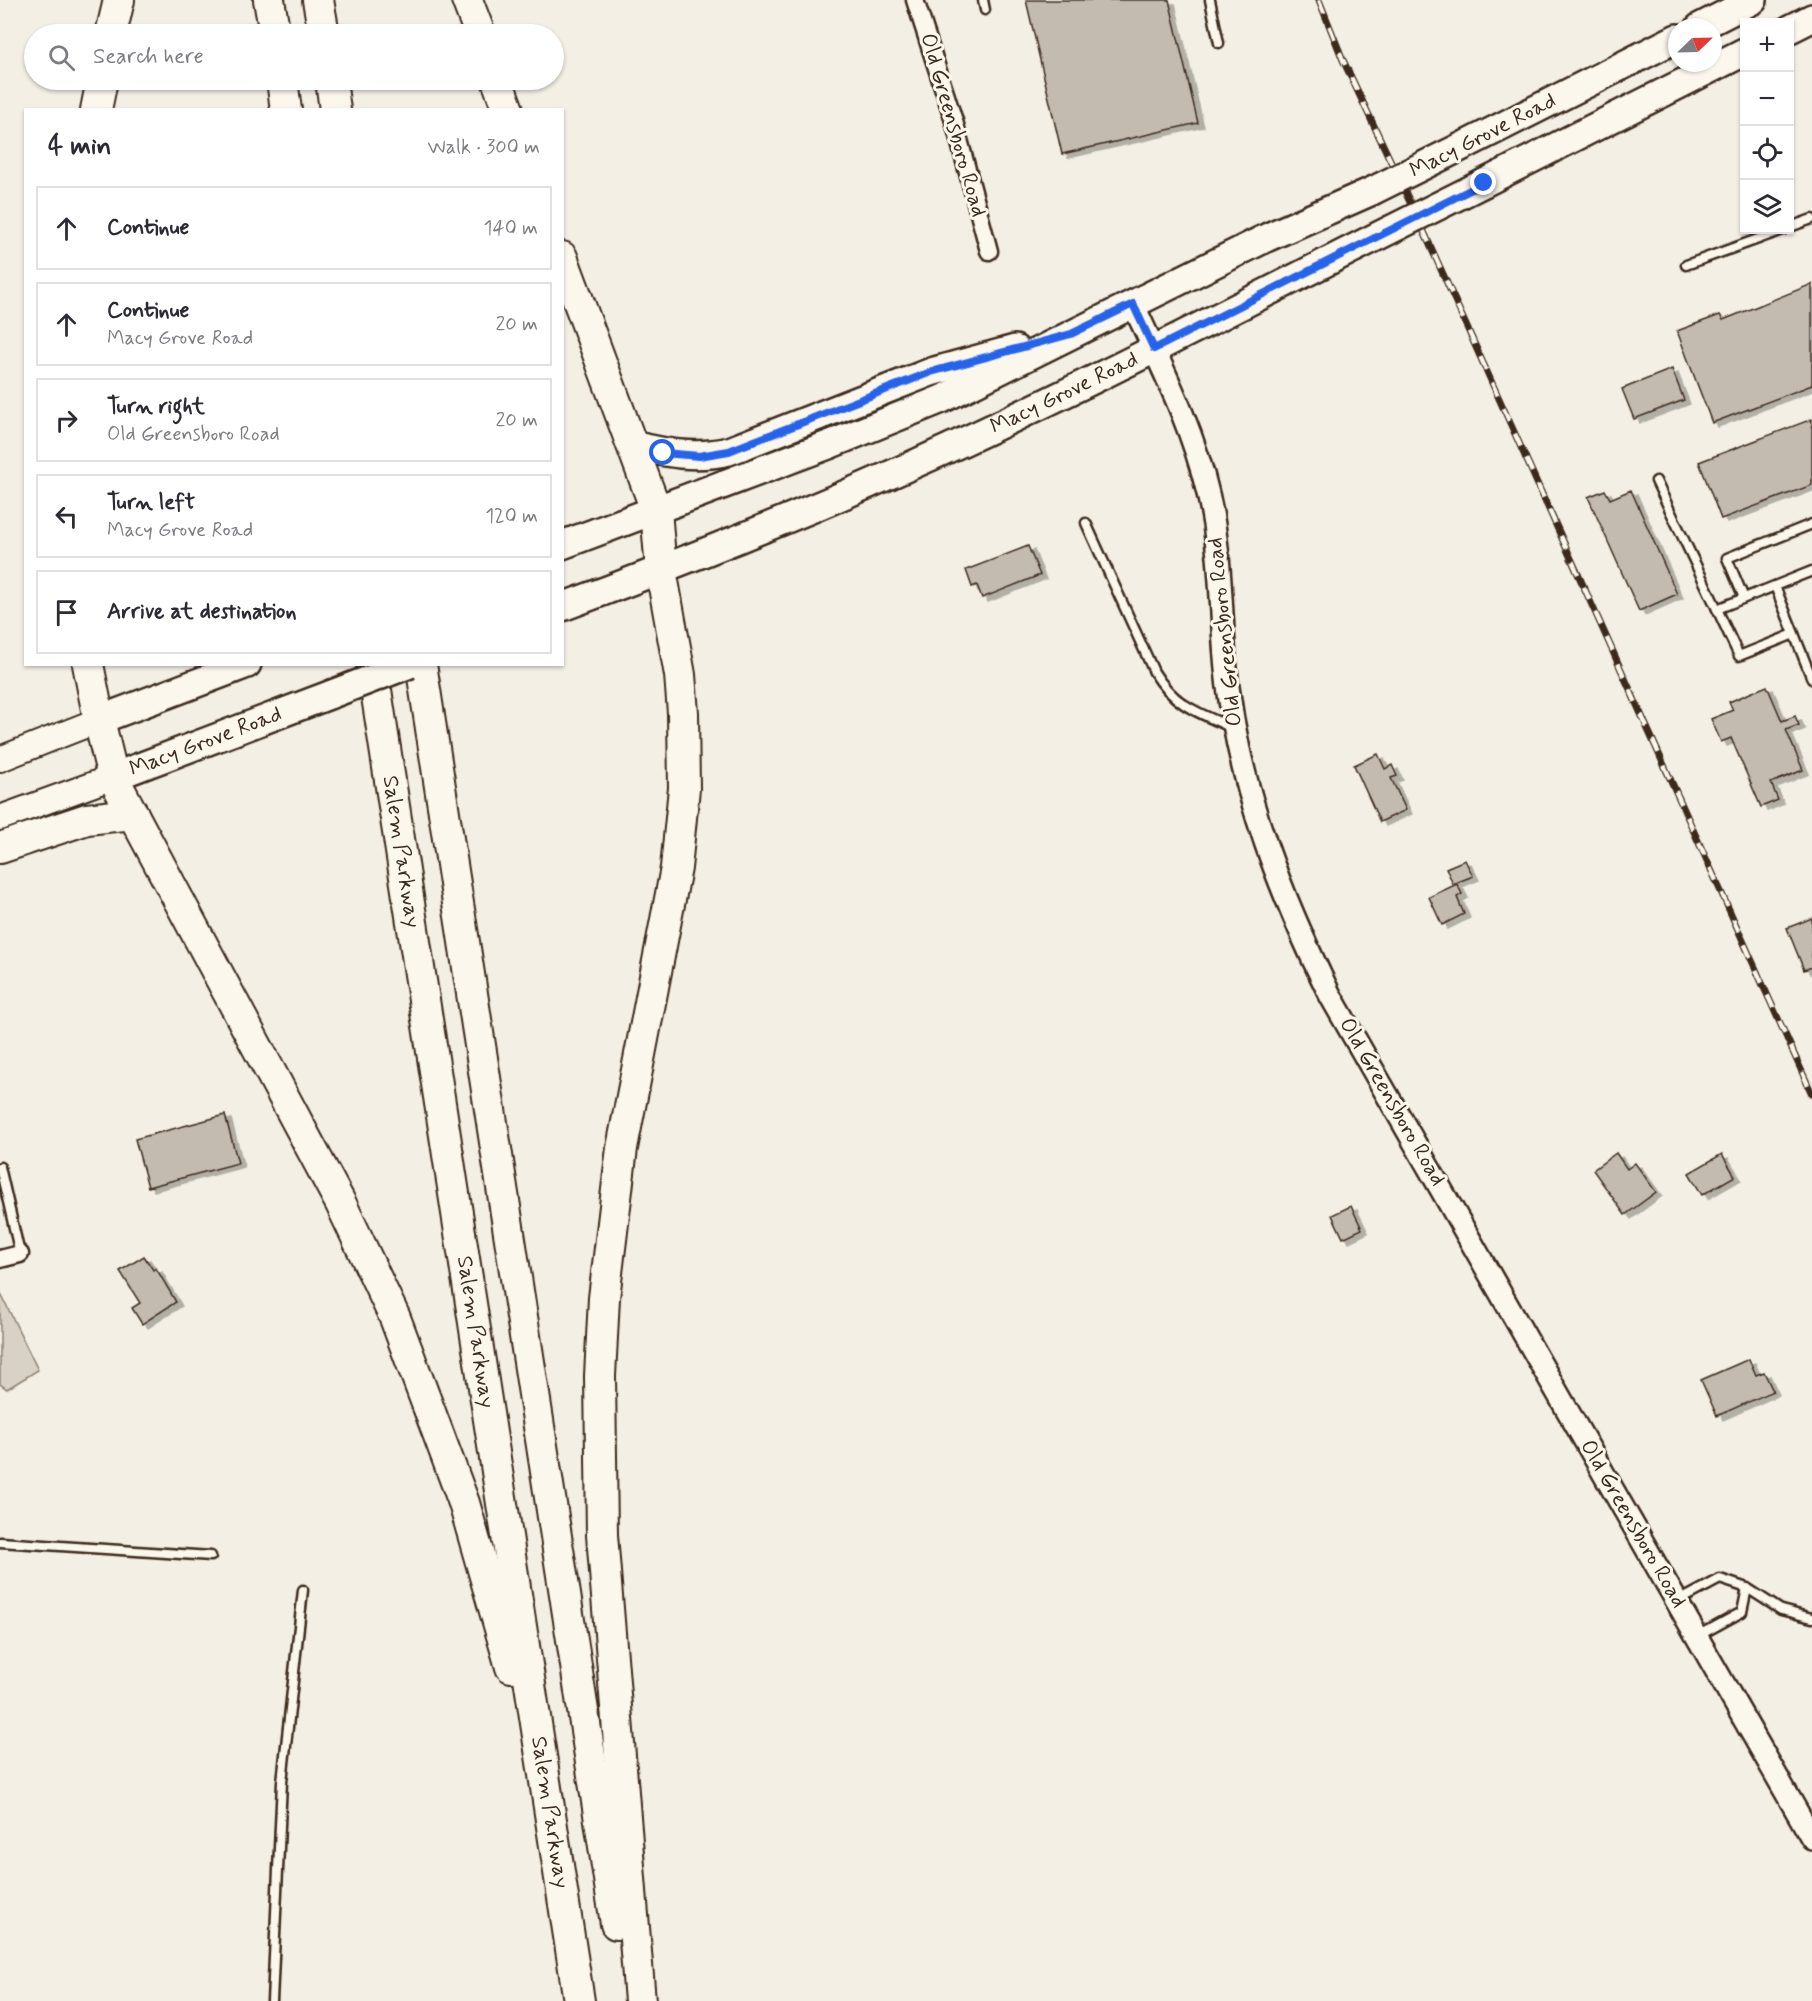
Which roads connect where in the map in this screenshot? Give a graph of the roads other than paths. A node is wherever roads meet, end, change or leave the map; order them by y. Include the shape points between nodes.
1 (119, 0) edge
2 (269, 0) edge
3 (318, 0) edge
4 (467, 0) edge
5 (915, 0) edge
6 (983, 0) edge
7 (1210, 0) edge
8 (1753, 0) edge
9 (985, 10) dead end
10 (1718, 18) edge
11 (1812, 18) edge
12 (113, 24) edge
13 (273, 24) edge
14 (322, 24) edge
15 (476, 24) edge
16 (1794, 27) edge
17 (1219, 43) dead end
18 (1668, 43) edge
19 (1740, 54) edge
20 (100, 90) edge
21 (283, 90) edge
22 (332, 90) edge
23 (501, 90) edge
24 (96, 108) edge
25 (286, 108) edge
26 (335, 108) edge
27 (507, 108) edge
28 (1812, 219) edge
29 (1794, 226) edge
30 (1772, 234) edge
31 (989, 251) dead end
32 (564, 262) edge
33 (1686, 265) dead end
34 (1133, 304) junction
35 (1071, 334) junction
36 (1154, 349) junction
37 (632, 445) junction
38 (1656, 481) dead end
39 (656, 510) junction
40 (1086, 523) dead end
41 (1812, 524) edge
42 (564, 544) edge
43 (661, 570) junction
44 (1812, 571) edge
45 (1775, 586) junction
46 (1744, 598) junction
47 (564, 606) edge
48 (1717, 609) junction
49 (1794, 634) junction
50 (88, 666) edge
51 (242, 666) edge
52 (372, 666) edge
53 (405, 666) edge
54 (421, 666) edge
55 (1812, 679) edge
56 (99, 720) junction
57 (1234, 729) junction
58 (0, 759) edge
59 (113, 777) junction
60 (133, 814) junction
61 (0, 818) edge
62 (0, 848) edge
63 (0, 1167) edge
64 (20, 1254) joint
65 (0, 1259) edge
66 (0, 1542) edge
67 (211, 1556) dead end
68 (1747, 1588) junction
69 (303, 1590) dead end
70 (1677, 1602) junction
71 (1812, 1618) edge
72 (1697, 1637) junction
73 (548, 1800) junction
74 (1812, 1838) edge
75 (272, 2001) edge
76 (579, 2001) edge
77 (628, 2001) edge
78 (640, 2001) edge

1 - 12 highway
2 - 13 highway
3 - 14 highway
4 - 15 highway
5 - 31 street, Old Greensboro Road via 954,121
6 - 9 lane
7 - 17 lane
8 - 10 main road
11 - 16 main road
18 - 34 main road, Macy Grove Road, bridge via 1372,191
19 - 36 main road, Macy Grove Road, bridge
20 - 24 highway
21 - 25 highway
22 - 26 highway
23 - 27 highway
28 - 29 lane
30 - 33 lane
32 - 37 highway
34 - 35 main road, Macy Grove Road
34 - 36 street, Old Greensboro Road
35 - 37 main road via 931,372 729,451 681,455
35 - 39 main road, Macy Grove Road via 942,399
36 - 43 main road, Macy Grove Road via 913,465
36 - 57 street, Old Greensboro Road via 1185,422 1209,498 1220,566
37 - 39 highway
38 - 48 lane
39 - 42 main road, Macy Grove Road
39 - 43 highway
40 - 57 lane via 1162,685 1185,707
41 - 46 lane via 1727,558
43 - 47 main road, Macy Grove Road
43 - 78 highway via 680,675 682,816 668,914 622,1148 604,1298 600,1376 602,1535
44 - 45 lane
45 - 46 lane
45 - 49 lane
46 - 48 lane
48 - 49 lane via 1739,656
49 - 55 lane
50 - 56 highway
51 - 56 main road
52 - 73 highway, Salem Parkway
53 - 59 main road, Macy Grove Road, bridge
54 - 77 highway
56 - 58 main road
56 - 59 highway
57 - 70 street, Old Greensboro Road via 1275,870 1330,995
59 - 60 highway
59 - 61 main road, Macy Grove Road
60 - 62 highway via 87,819
60 - 73 highway via 341,1204 395,1318 464,1503
63 - 64 lane
64 - 65 street
66 - 67 lane
68 - 70 lane via 1720,1579
68 - 71 lane via 1781,1610
68 - 72 lane via 1742,1612
69 - 75 lane via 282,1782
70 - 72 street, Old Greensboro Road
72 - 74 street, Old Greensboro Road
73 - 76 highway, Salem Parkway

